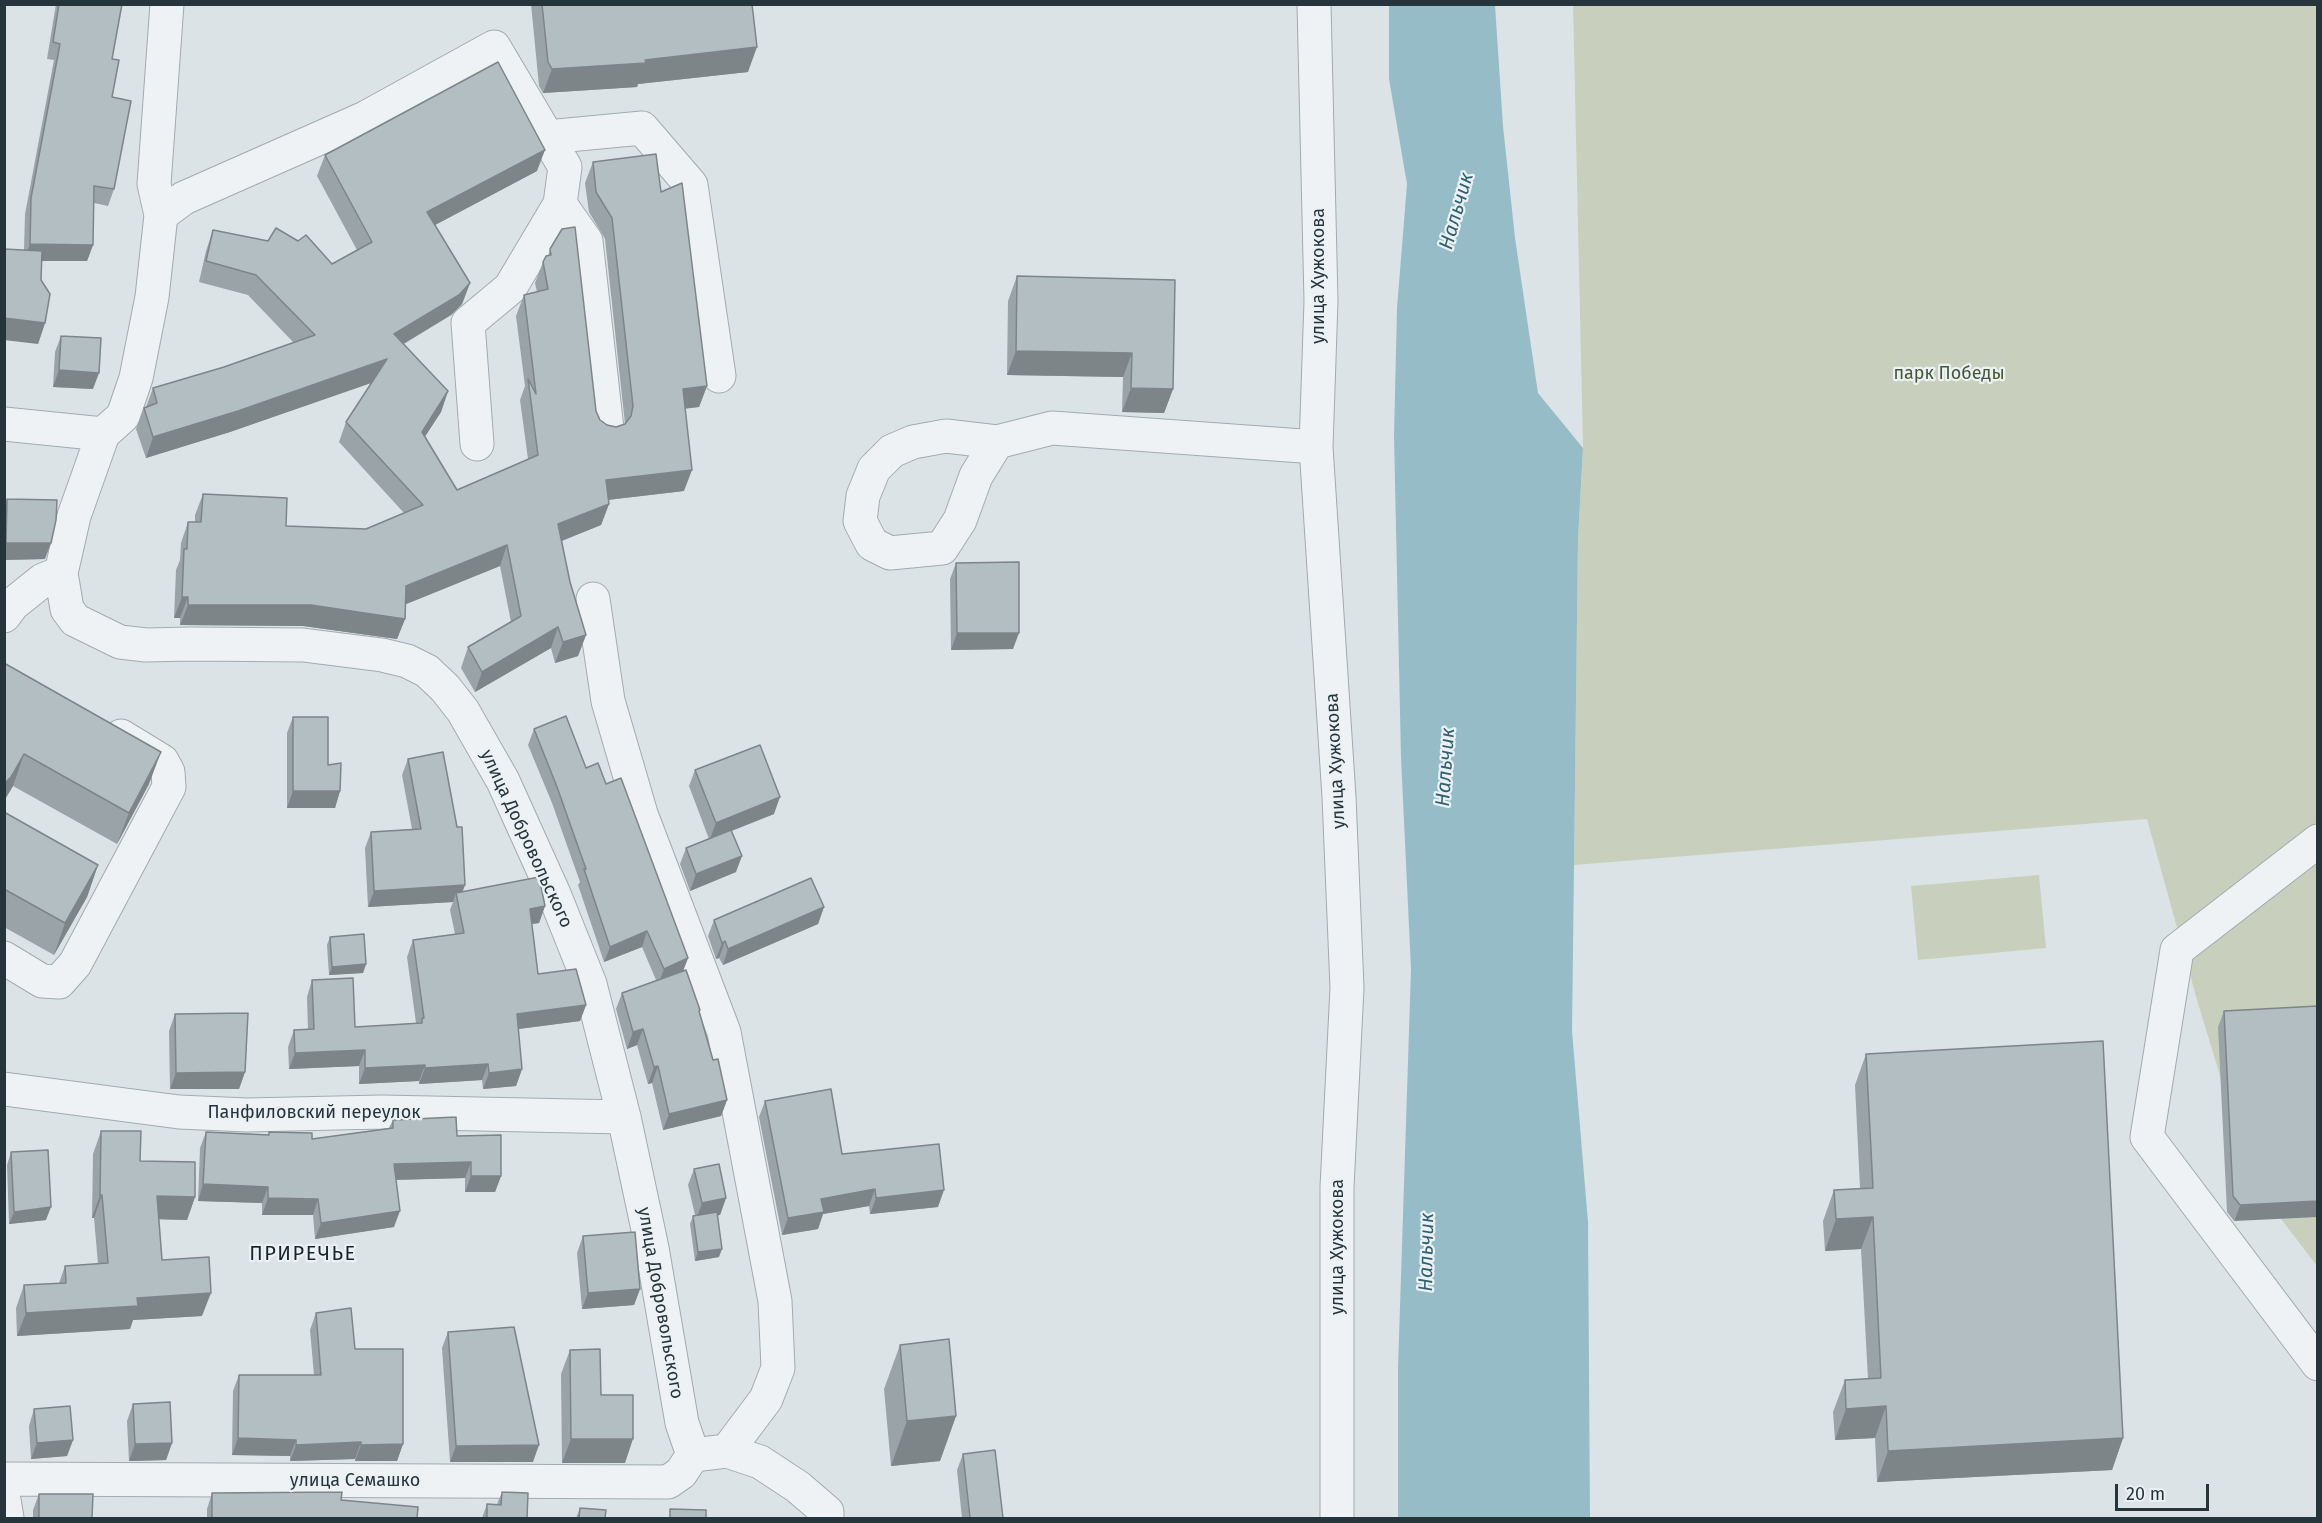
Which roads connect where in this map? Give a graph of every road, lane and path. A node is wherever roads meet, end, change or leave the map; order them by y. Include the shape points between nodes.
1 (167, 4) edge
2 (1314, 4) edge
3 (547, 137) junction
4 (560, 204) junction
5 (161, 215) junction
6 (719, 376) dead end
7 (4, 424) edge
8 (607, 429) edge
9 (103, 434) junction
10 (997, 442) dead end
11 (477, 444) dead end
12 (1316, 447) junction
13 (61, 573) junction
14 (593, 599) dead end
15 (4, 616) edge
16 (93, 718) edge
17 (2318, 841) edge
18 (87, 868) edge
19 (117, 885) junction
20 (4, 958) edge
21 (4, 1089) edge
22 (624, 1117) junction
23 (2318, 1364) edge
24 (728, 1451) junction
25 (693, 1455) junction
26 (4, 1479) edge
27 (4, 1500) edge
28 (7, 1518) edge
29 (827, 1518) edge
30 (1337, 1518) edge

1 - 5 street, улица Добровольского via 153,184
2 - 12 street, улица Хужокова via 1321,301
3 - 4 street via 564,167
3 - 5 street via 494,47 365,118 184,198
3 - 6 street via 642,128 691,185
4 - 8 street via 586,241
4 - 11 street via 510,288 468,323
5 - 9 street, улица Добровольского via 152,297 136,378 123,416
7 - 9 street
9 - 13 street, улица Добровольского via 74,516
10 - 12 street via 1052,428
12 - 30 street, улица Хужокова via 1347,988 1337,1188
13 - 15 street via 43,580
13 - 22 street, улица Добровольского via 67,609 75,620 120,642 303,645 382,655 427,671 445,688 463,711 503,781 554,894 590,984
14 - 24 street via 608,701 638,802 724,1032 775,1301 778,1368 766,1399
16 - 19 street via 162,761 168,772 169,787
17 - 23 street via 2177,950 2147,1137
18 - 19 street
19 - 20 street via 75,964 59,982 42,981
21 - 22 street, Панфиловский переулок via 179,1112 236,1115 381,1112
22 - 25 street, улица Добровольского via 652,1248 682,1423
24 - 25 street
24 - 29 street via 760,1462 798,1486 827,1512
25 - 26 street, улица Семашко via 669,1482
27 - 28 street

